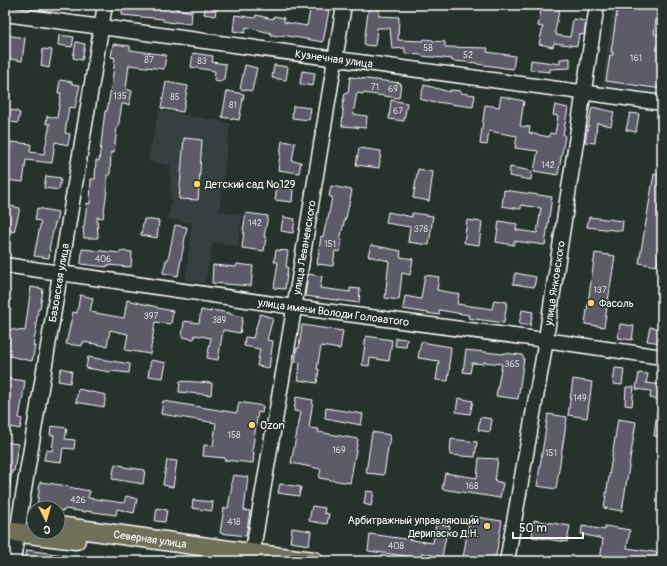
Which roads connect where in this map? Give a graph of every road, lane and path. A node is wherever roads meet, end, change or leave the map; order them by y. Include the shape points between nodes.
1 (105, 5) edge
2 (344, 5) edge
3 (597, 5) edge
4 (5, 14) edge
5 (102, 27) junction
6 (335, 58) junction
7 (584, 92) junction
8 (662, 103) edge
9 (5, 265) edge
10 (60, 273) junction
11 (294, 307) junction
12 (546, 340) junction
13 (662, 357) edge
14 (16, 525) edge
15 (66, 527) edge
16 (251, 557) edge
17 (13, 561) edge
18 (224, 561) edge
19 (314, 561) edge
20 (508, 561) edge

1 - 5 street, Базовская улица
2 - 6 street, улица Леваневского
3 - 7 street, улица Янковского
4 - 5 street, Кузнечная улица
5 - 6 street, Кузнечная улица
5 - 10 street, Базовская улица
6 - 7 street, Кузнечная улица
6 - 11 street, улица Леваневского
7 - 8 street, Кузнечная улица
7 - 12 street, улица Янковского
9 - 10 street, улица имени Володи Головатого
10 - 11 street, улица имени Володи Головатого
10 - 14 street, Базовская улица
11 - 12 street, улица имени Володи Головатого
11 - 16 street, улица Леваневского
12 - 13 street, улица имени Володи Головатого
12 - 20 street, улица Янковского
14 - 17 street, Базовская улица
14 - 18 main road, Северная улица
15 - 16 main road, Северная улица
16 - 19 main road, Северная улица

